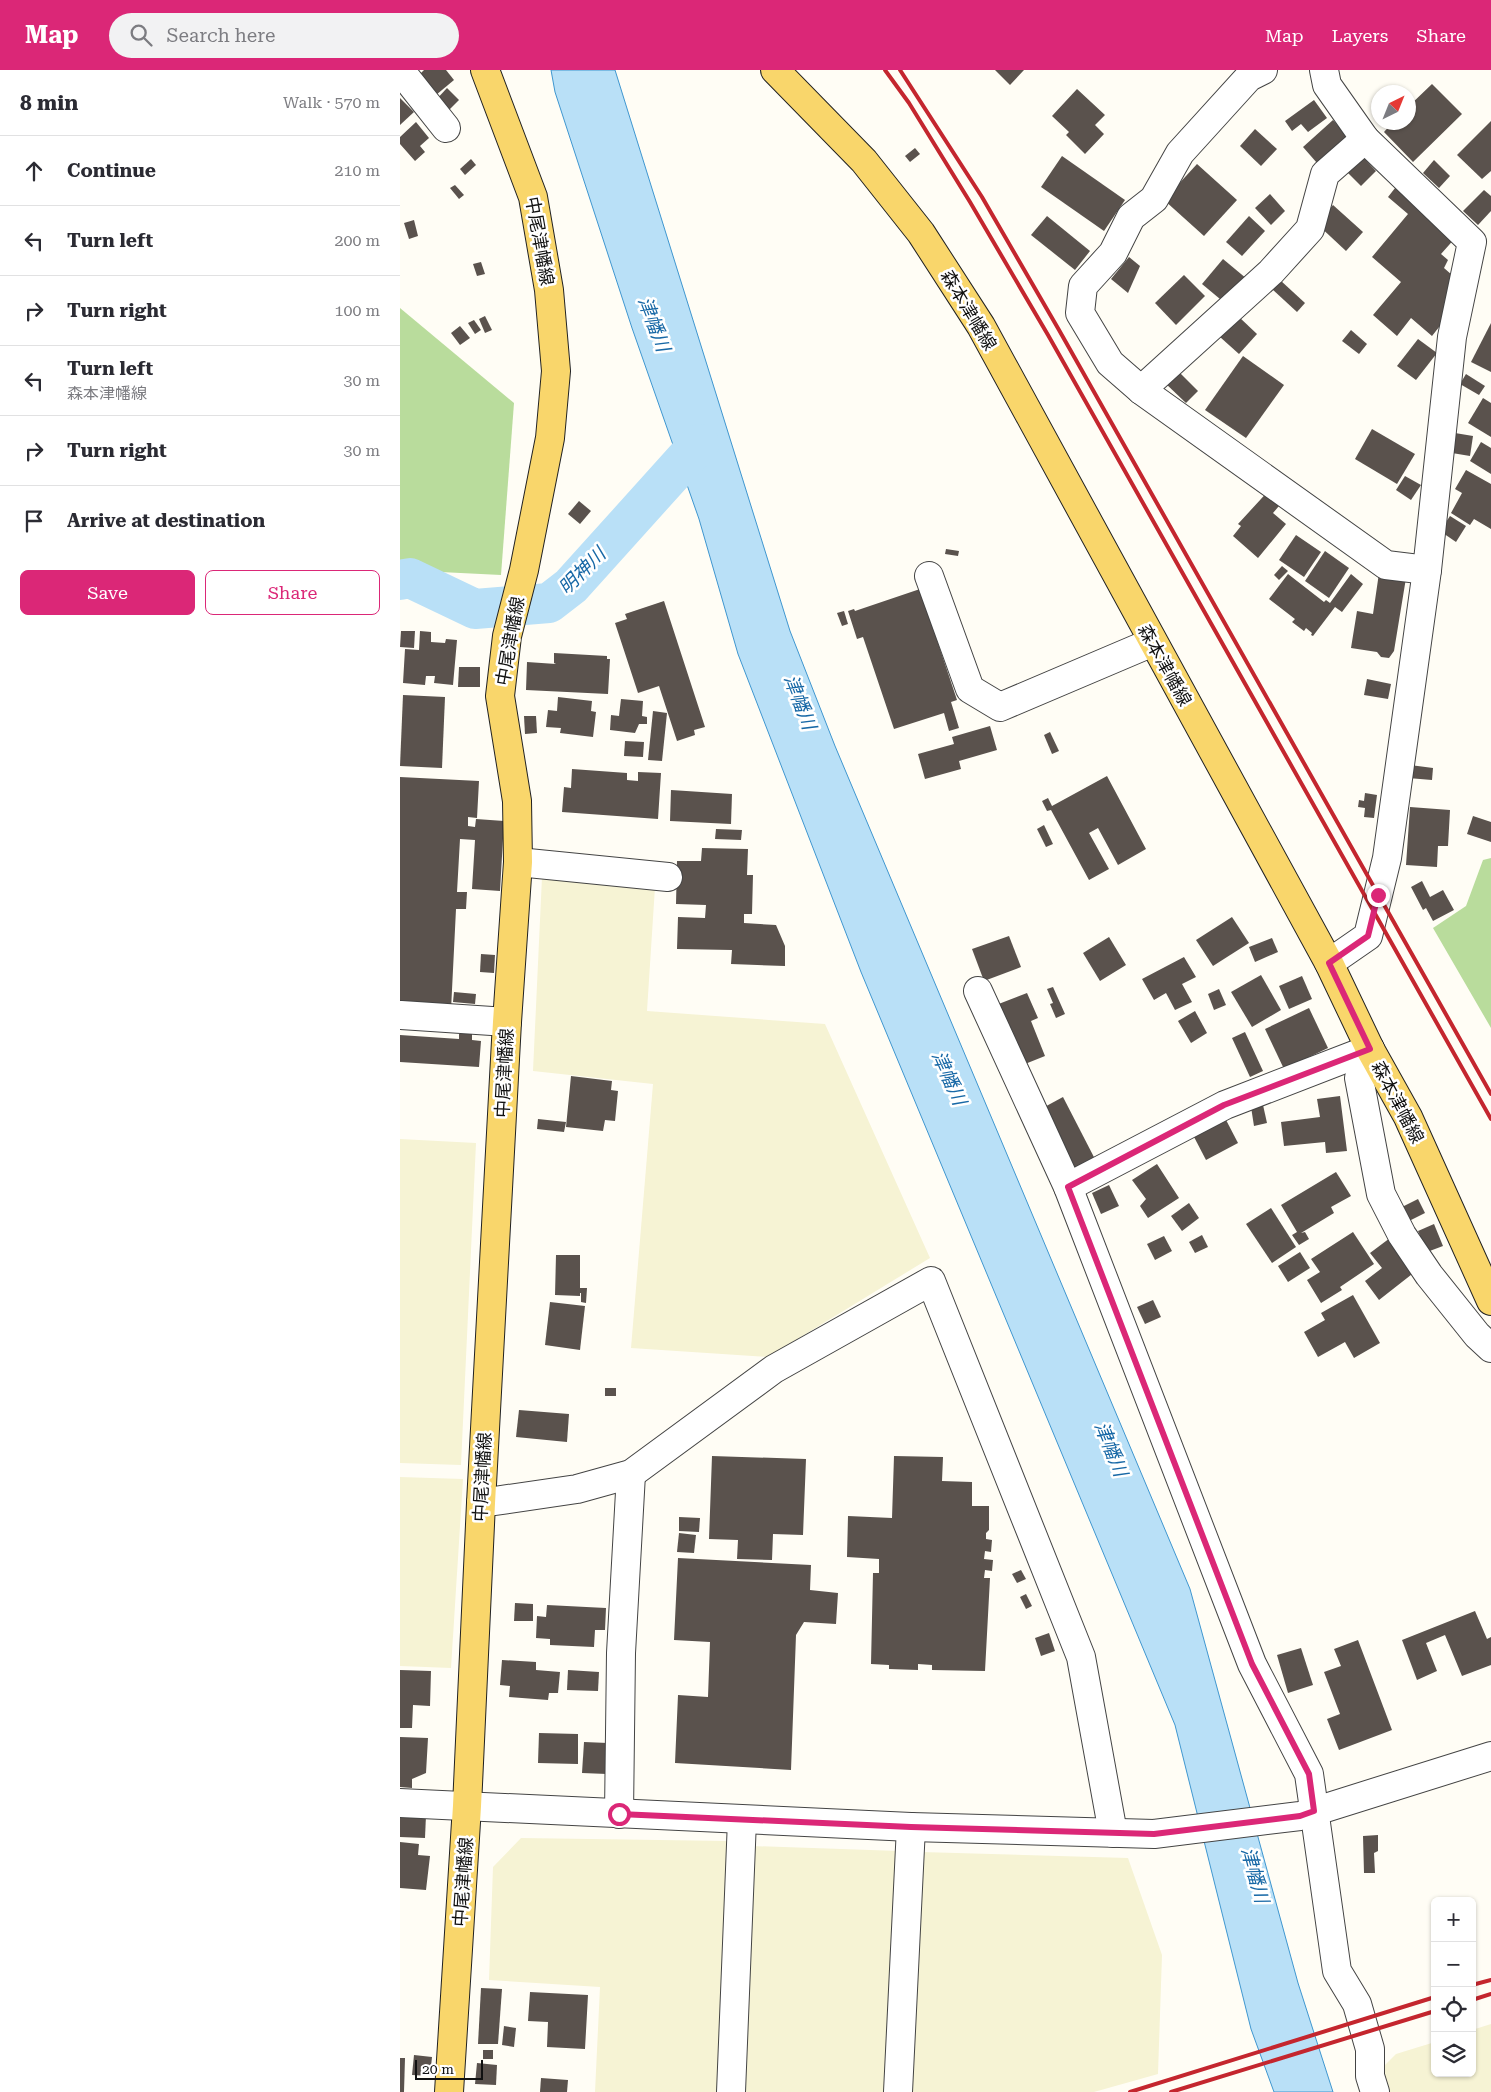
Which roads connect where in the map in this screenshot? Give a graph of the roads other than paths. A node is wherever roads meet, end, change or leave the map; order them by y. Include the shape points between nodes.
1 (400, 70) edge
2 (485, 70) edge
3 (775, 70) edge
4 (1263, 70) edge
5 (1324, 70) edge
6 (446, 128) dead end
7 (1365, 139) junction
8 (1482, 247) edge
9 (1141, 390) junction
10 (1426, 570) junction
11 (929, 576) dead end
12 (1153, 642) junction
13 (518, 862) junction
14 (668, 877) dead end
15 (1329, 963) junction
16 (978, 990) dead end
17 (401, 1015) edge
18 (507, 1022) junction
19 (1370, 1049) junction
20 (1068, 1187) junction
21 (1491, 1301) edge
22 (1491, 1348) edge
23 (631, 1474) junction
24 (481, 1503) junction
25 (1491, 1756) edge
26 (400, 1803) edge
27 (467, 1806) junction
28 (1307, 1813) junction
29 (619, 1814) junction
30 (742, 1820) junction
31 (911, 1827) junction
32 (1113, 1833) junction
33 (449, 2092) edge
34 (731, 2092) edge
35 (898, 2092) edge
36 (1375, 2092) edge

1 - 6 street
2 - 13 main road, 中尾津幡線 via 533,197 549,290 556,371 550,438 524,570 507,636 500,696 517,801
3 - 12 main road, 森本津幡線 via 864,161 921,233 981,326
4 - 9 street via 1249,77 1180,153 1154,199 1131,217 1113,253 1083,286 1080,313 1110,364
5 - 7 street via 1327,85
7 - 8 street
7 - 9 street via 1325,174 1310,230 1270,272
8 - 10 street via 1452,337
9 - 10 street via 1386,564
10 - 15 street via 1387,858 1374,912 1368,936
11 - 12 street via 970,689 1000,707
12 - 15 main road, 森本津幡線
13 - 14 street
13 - 18 main road, 中尾津幡線
15 - 19 main road, 森本津幡線
16 - 20 street
17 - 18 street
18 - 24 main road, 中尾津幡線
19 - 20 street via 1224,1105
19 - 21 main road, 森本津幡線 via 1408,1116
19 - 22 street via 1359,1078 1381,1194 1402,1235 1429,1276
20 - 28 street via 1252,1664 1309,1774
23 - 24 street via 577,1488
23 - 29 street via 621,1653
23 - 32 street via 774,1369 931,1280 1081,1657
24 - 27 main road, 中尾津幡線
25 - 28 street
26 - 27 street
27 - 29 street
27 - 33 main road, 中尾津幡線
28 - 32 street via 1154,1834
28 - 36 street via 1337,1971 1357,2004 1370,2049 1370,2076
29 - 30 street
30 - 31 street
30 - 34 street
31 - 32 street
31 - 35 street

